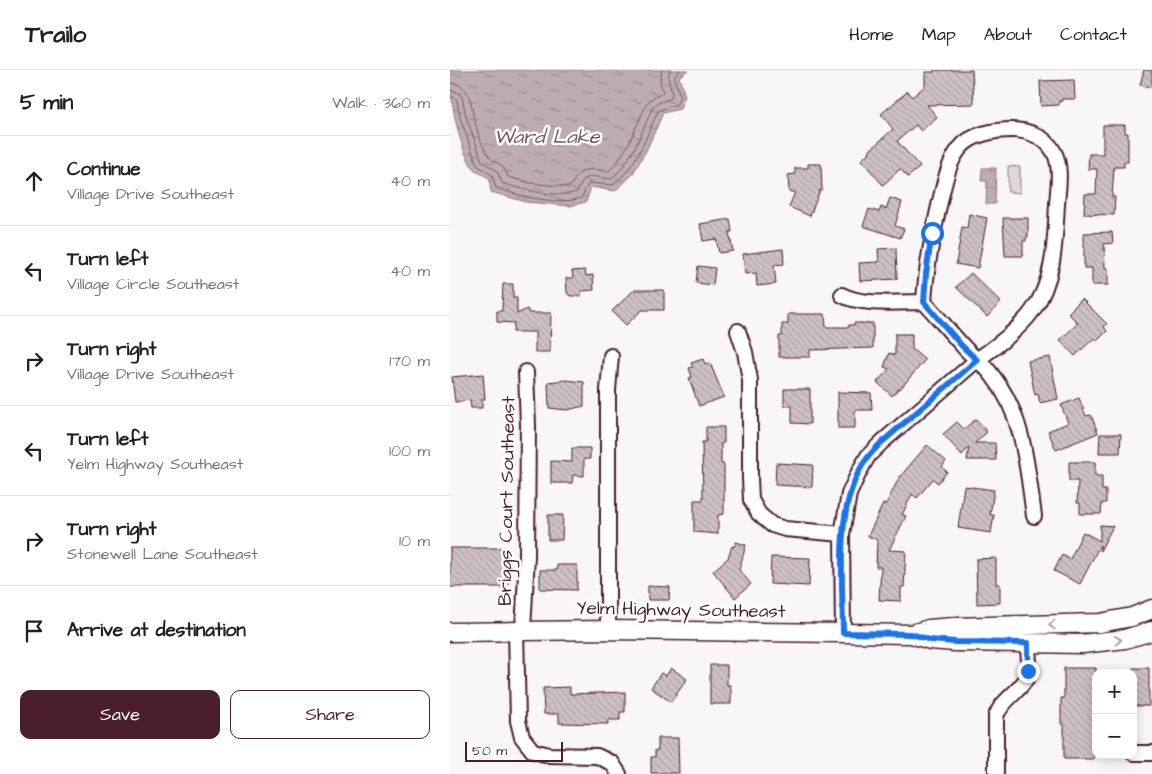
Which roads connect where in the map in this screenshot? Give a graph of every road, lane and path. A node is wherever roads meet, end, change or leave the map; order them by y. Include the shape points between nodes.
1 (842, 295) dead end
2 (924, 302) junction
3 (738, 331) dead end
4 (611, 356) dead end
5 (977, 360) junction
6 (526, 372) dead end
7 (1034, 516) dead end
8 (842, 534) junction
9 (1152, 609) edge
10 (520, 630) junction
11 (608, 630) junction
12 (1152, 631) edge
13 (450, 632) edge
14 (843, 633) junction
15 (912, 634) junction
16 (1028, 643) junction
17 (1137, 753) edge
18 (1152, 753) edge
19 (619, 774) edge
20 (996, 774) edge

1 - 2 street via 849,299
2 - 5 street
2 - 5 street via 932,233 945,181 960,147 972,139 1004,130 1020,130 1048,144 1056,158 1059,179 1055,241 1049,273 1033,310 992,350
3 - 8 street via 750,380 751,500 758,514 772,525 786,529
4 - 11 street via 608,390
5 - 7 street via 992,374 1018,423
5 - 8 street via 868,456 849,494
6 - 10 street, Briggs Court Southeast via 527,546
8 - 14 street
9 -> 15 main road, Yelm Highway Southeast via 1132,617 1100,622 954,627
10 - 11 main road, Yelm Highway Southeast
10 - 13 main road, Yelm Highway Southeast
10 - 19 street, Briggs Court Southeast via 518,721 522,737 534,751 549,756 597,756 612,763
11 - 14 main road, Yelm Highway Southeast
16 -> 12 main road, Yelm Highway Southeast via 1082,644 1124,639
14 - 15 main road, Yelm Highway Southeast
15 - 16 main road, Yelm Highway Southeast via 930,640
16 - 20 street via 1026,679 999,708 996,716
17 - 18 street

